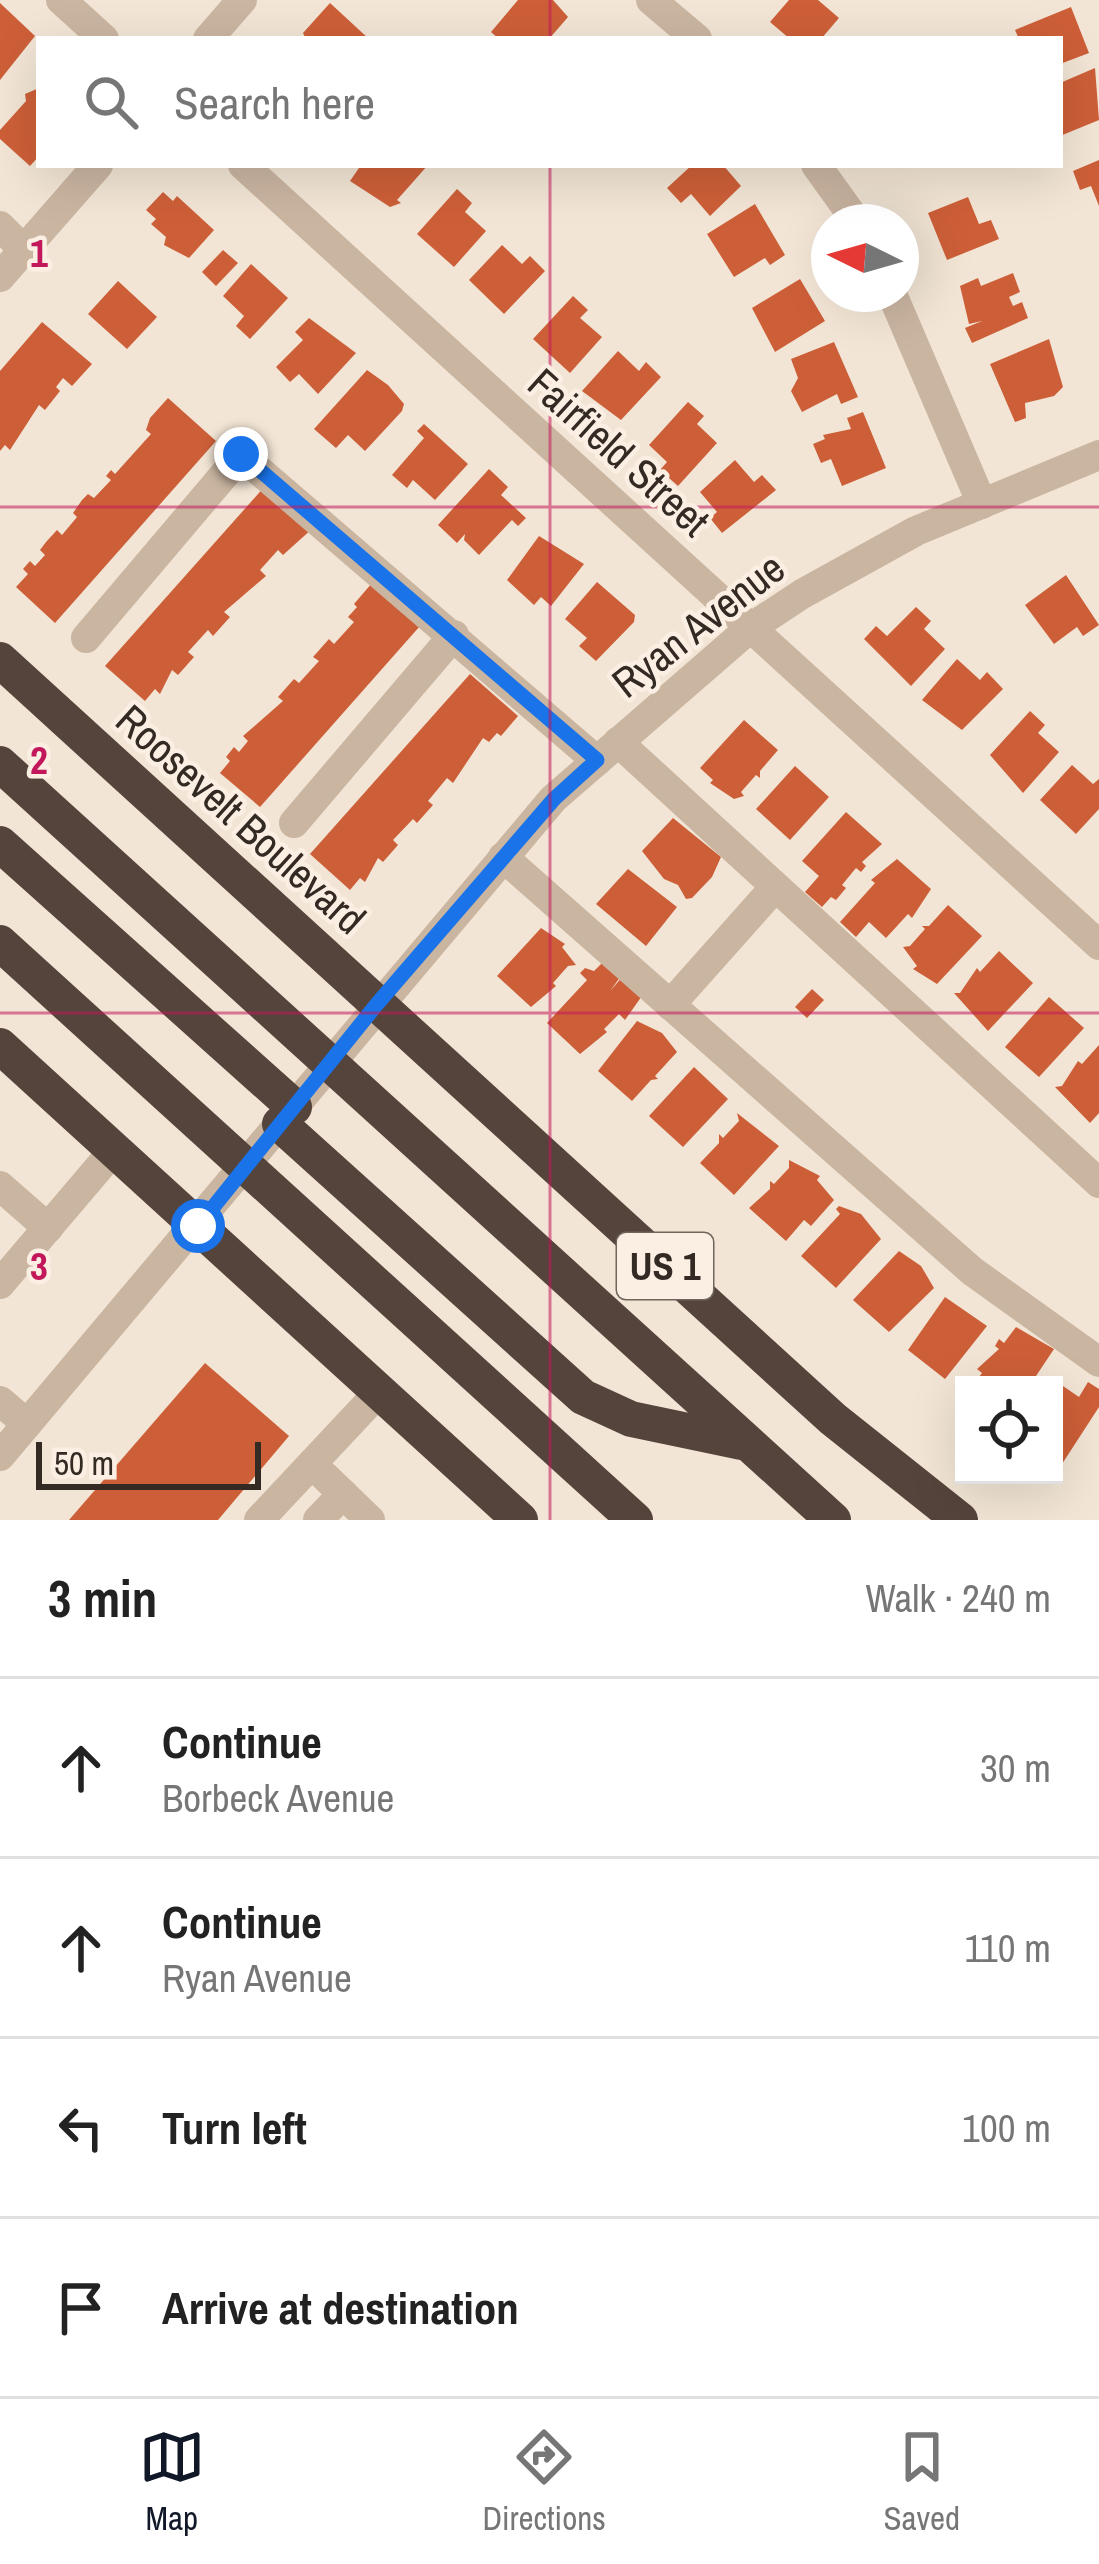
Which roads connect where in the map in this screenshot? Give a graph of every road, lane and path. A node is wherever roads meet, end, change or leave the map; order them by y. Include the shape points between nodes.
1 (62, 0) edge
2 (242, 0) edge
3 (650, 0) edge
4 (101, 36) edge
5 (211, 36) edge
6 (693, 36) edge
7 (95, 168) edge
8 (245, 168) edge
9 (818, 168) edge
10 (844, 204) edge
11 (0, 226) edge
12 (7, 267) edge
13 (900, 312) edge
14 (1099, 455) edge
15 (982, 504) junction
16 (749, 628) junction
17 (454, 635) junction
18 (86, 638) dead end
19 (0, 660) edge
20 (607, 751) junction
21 (0, 764) edge
22 (294, 823) dead end
23 (0, 844) edge
24 (503, 857) junction
25 (776, 887) junction
26 (0, 943) edge
27 (1099, 945) edge
28 (377, 1004) junction
29 (670, 1004) junction
30 (0, 1046) edge
31 (329, 1064) junction
32 (287, 1116) junction
33 (114, 1150) junction
34 (246, 1167) junction
35 (1099, 1183) edge
36 (0, 1186) edge
37 (198, 1226) junction
38 (48, 1228) junction
39 (0, 1284) edge
40 (1099, 1361) edge
41 (379, 1392) junction
42 (0, 1401) edge
43 (27, 1424) junction
44 (745, 1442) junction
45 (0, 1456) edge
46 (312, 1464) junction
47 (343, 1494) junction
48 (259, 1520) edge
49 (318, 1520) edge
50 (370, 1520) edge
51 (520, 1520) edge
52 (635, 1520) edge
53 (833, 1520) edge
54 (960, 1520) edge

1 - 4 street
2 - 5 street
3 - 6 street
7 - 12 street
8 - 16 street, Fairfield Street
9 - 10 street
11 - 12 street
13 - 15 street
14 - 15 street, Ryan Avenue
15 - 16 street, Ryan Avenue via 853,563
16 - 20 street, Ryan Avenue
16 - 27 street, Fairfield Street
17 - 18 street via 241,454
17 - 20 street
17 - 22 street
19 - 28 highway, Roosevelt Boulevard / US 1
20 - 24 street, Ryan Avenue
20 - 25 street
21 - 31 highway, US 1
23 - 32 highway
24 - 28 street, Ryan Avenue
24 - 29 street
25 - 29 street
25 - 35 street
26 - 34 highway
28 - 31 street, Ryan Avenue
28 - 54 highway, Roosevelt Boulevard / US 1 via 833,1419
29 - 40 street via 972,1271
30 - 33 highway
31 - 32 street, Ryan Avenue
31 - 44 highway, US 1
32 - 34 street, Ryan Avenue
32 - 44 highway via 584,1397 631,1419
33 - 37 highway
33 - 38 street
34 - 37 street, Ryan Avenue
34 - 52 highway
36 - 38 street
37 - 41 highway
37 - 43 street, Ryan Avenue
38 - 39 street
41 - 46 street
41 - 51 highway
42 - 43 street
43 - 45 street, Ryan Avenue
44 - 53 highway, US 1
46 - 47 street
46 - 48 street
47 - 49 street
47 - 50 street

